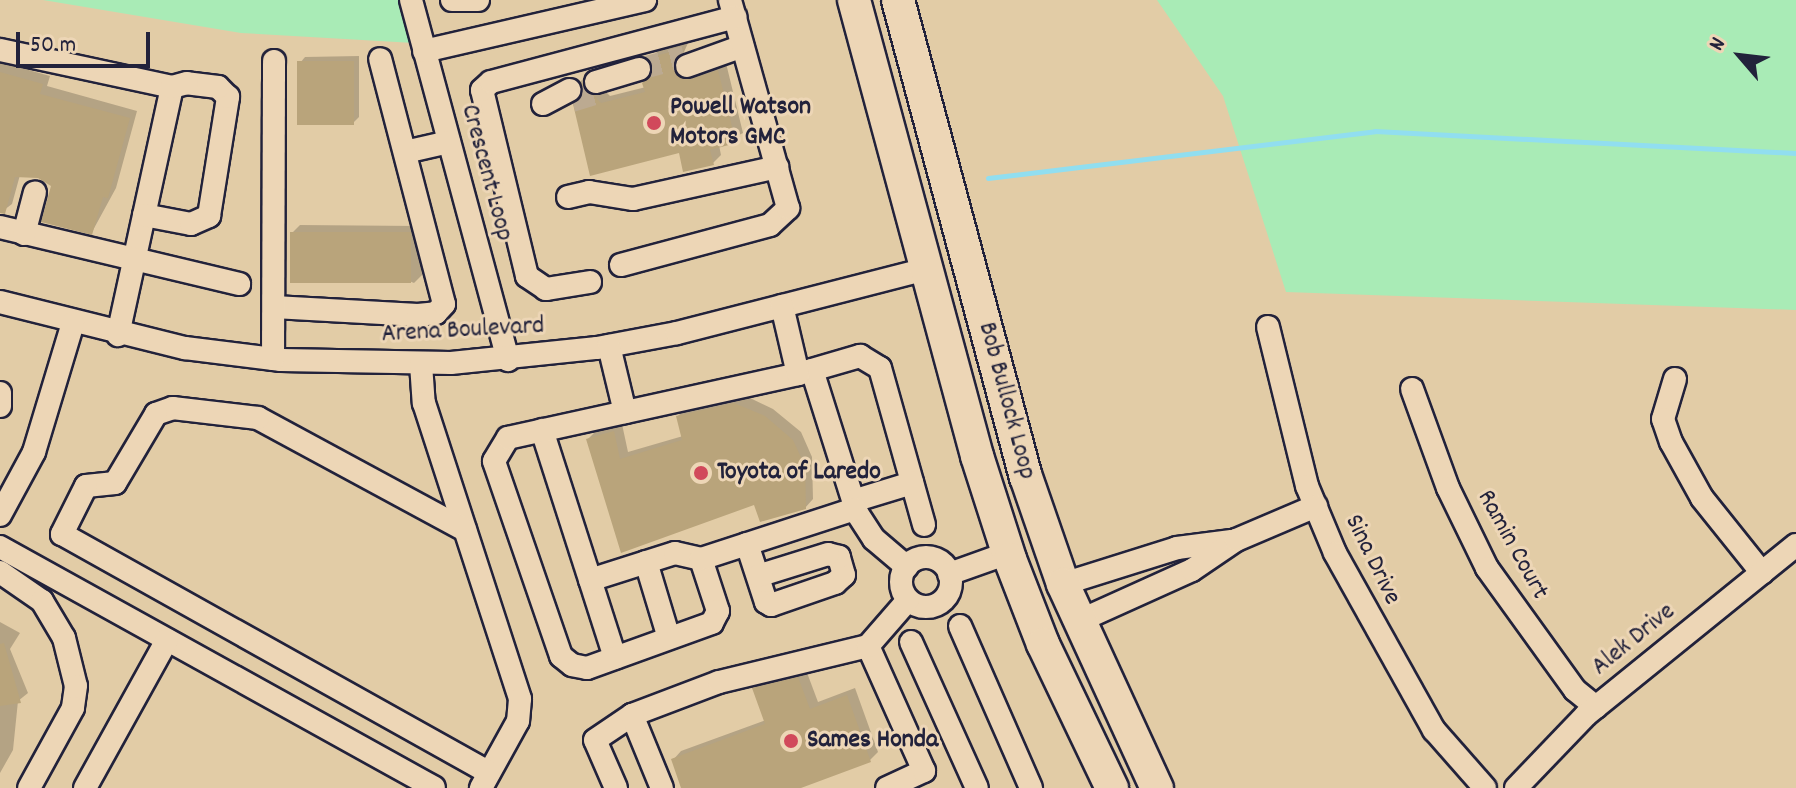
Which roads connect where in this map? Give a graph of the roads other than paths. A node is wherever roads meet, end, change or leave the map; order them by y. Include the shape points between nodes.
1 (411, 0) edge
2 (452, 0) edge
3 (478, 0) edge
4 (645, 0) edge
5 (854, 0) edge
6 (898, 0) edge
7 (733, 8) edge
8 (564, 9) edge
9 (743, 46) junction
10 (0, 50) edge
11 (424, 51) junction
12 (380, 59) dead end
13 (691, 60) tunnel mouth
14 (274, 61) dead end
15 (640, 74) tunnel mouth
16 (172, 87) junction
17 (597, 88) tunnel mouth
18 (449, 142) junction
19 (405, 152) junction
20 (777, 167) junction
21 (35, 192) dead end
22 (568, 197) dead end
23 (144, 215) junction
24 (0, 227) edge
25 (24, 234) junction
26 (135, 261) junction
27 (621, 265) dead end
28 (927, 269) junction
29 (590, 282) dead end
30 (239, 284) dead end
31 (0, 302) edge
32 (782, 306) junction
33 (274, 307) junction
34 (73, 323) junction
35 (1268, 327) dead end
36 (118, 335) junction
37 (609, 346) junction
38 (273, 359) junction
39 (508, 360) junction
40 (421, 364) junction
41 (805, 372) junction
42 (1675, 379) dead end
43 (1412, 389) dead end
44 (0, 393) edge
45 (0, 406) edge
46 (625, 412) junction
47 (542, 430) junction
48 (912, 483) junction
49 (854, 505) junction
50 (1316, 506) junction
51 (0, 515) edge
52 (924, 525) dead end
53 (465, 530) junction
54 (1236, 540) junction
55 (747, 544) junction
56 (1796, 545) edge
57 (0, 547) edge
58 (1008, 553) junction
59 (701, 559) junction
60 (646, 562) junction
61 (907, 567) junction
62 (0, 572) edge
63 (1762, 573) junction
64 (949, 574) junction
65 (758, 576) dead end
66 (590, 580) junction
67 (1063, 584) junction
68 (908, 600) junction
69 (1079, 621) junction
70 (960, 626) dead end
71 (228, 630) junction
72 (669, 638) junction
73 (167, 640) junction
74 (911, 642) dead end
75 (868, 646) junction
76 (615, 658) junction
77 (211, 664) junction
78 (1596, 707) junction
79 (632, 715) junction
80 (928, 780) edge
81 (485, 781) edge
82 (29, 788) edge
83 (85, 788) edge
84 (434, 788) edge
85 (616, 788) edge
86 (662, 788) edge
87 (887, 788) edge
88 (977, 788) edge
89 (1031, 788) edge
90 (1112, 788) edge
91 (1157, 788) edge
92 (1485, 788) edge
93 (1516, 788) edge

1 - 11 street, Crescent Loop
2 - 3 street
4 - 8 street
5 - 28 highway, Bob Bullock Loop
6 - 67 highway, Bob Bullock Loop via 1026,477
7 - 9 street
7 - 29 street via 491,82 482,90 527,276 546,289
8 - 11 street
9 - 13 street
9 - 20 street
10 - 16 street
11 - 18 street, Crescent Loop
12 - 19 street
14 - 33 street
15 - 17 street
16 - 23 street
16 - 23 street via 218,87 228,97 209,216 191,224
18 - 19 street
18 - 39 street, Crescent Loop
19 - 33 street via 444,304 436,313
20 - 22 street via 633,199 589,192
20 - 27 street via 788,208 781,219
21 - 25 street
23 - 26 street
24 - 25 street
25 - 26 street
26 - 30 street
26 - 36 street
28 - 32 street, Arena Boulevard
28 - 58 highway, Bob Bullock Loop
31 - 34 street, Arena Boulevard
32 - 37 street, Arena Boulevard
32 - 41 street
33 - 38 street
34 - 36 street, Arena Boulevard
34 - 51 street via 43,428
35 - 50 street, Sina Drive via 1277,380
36 - 38 street, Arena Boulevard
37 - 39 street, Arena Boulevard
37 - 46 street
38 - 40 street, Arena Boulevard
39 - 40 street, Arena Boulevard
40 - 53 street via 424,403
41 - 46 street
41 - 48 street via 860,356 880,368
41 - 49 street
42 - 63 street via 1663,419 1671,442 1702,498
43 - 78 street, Ramin Court via 1448,488 1487,568 1575,690
44 - 45 street
46 - 47 street
47 - 66 street
47 - 76 street via 508,438 494,461 561,656 587,668
48 - 49 street
48 - 52 street
49 - 55 street
49 - 61 street via 874,539
50 - 54 street
50 - 92 street, Sina Drive via 1372,625 1434,730
53 - 71 street via 258,418 173,408 156,414 115,483 86,486 62,534
53 - 81 street via 520,699 518,721
54 - 67 street via 1177,548
54 - 69 street via 1192,570
55 - 59 street
55 - 65 street
56 - 63 street, Alek Drive
57 - 73 street
58 - 64 street
58 - 90 highway, Bob Bullock Loop via 1043,644
59 - 60 street via 675,553
59 - 72 street via 717,617
60 - 66 street
60 - 72 street
61 - 64 street via 917,559 933,558
61 - 68 street via 901,587
62 - 82 street via 42,601 64,638 76,686 73,708
63 - 78 street, Alek Drive
64 - 68 street via 950,589 941,602 926,607
66 - 76 street
67 - 69 highway, Bob Bullock Loop
68 - 75 street
69 - 91 highway, Bob Bullock Loop
70 - 89 street
71 - 77 street
71 - 81 street
72 - 76 street
73 - 77 street
73 - 83 street
74 - 88 street
75 - 79 street via 719,682
75 - 80 street
77 - 84 street
78 - 93 street, Alek Drive
79 - 85 street via 595,740
79 - 86 street
80 - 87 street

